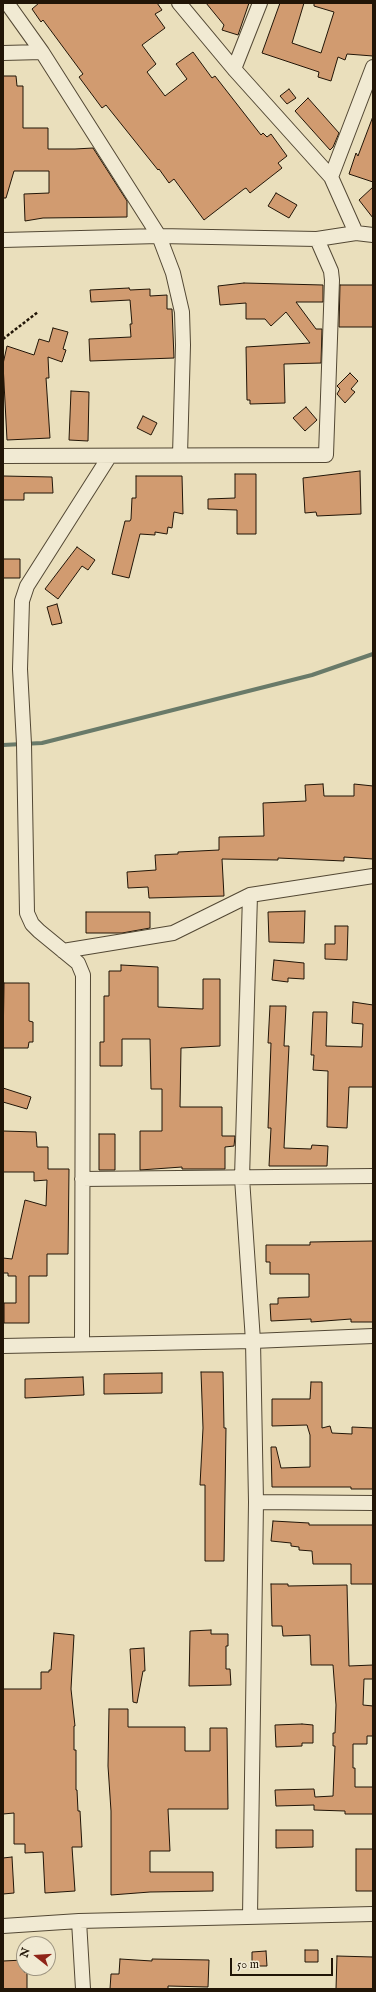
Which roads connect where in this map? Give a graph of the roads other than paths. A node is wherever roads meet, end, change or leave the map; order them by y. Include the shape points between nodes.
1 (7, 3) edge
2 (179, 3) edge
3 (260, 3) edge
4 (42, 52) junction
5 (3, 53) edge
6 (373, 67) edge
7 (234, 69) junction
8 (331, 177) junction
9 (356, 233) junction
10 (373, 235) edge
11 (159, 236) junction
12 (317, 238) junction
13 (3, 240) edge
14 (180, 455) junction
15 (3, 456) edge
16 (109, 457) junction
17 (373, 876) edge
18 (250, 895) junction
19 (63, 951) junction
20 (373, 1176) edge
21 (242, 1178) junction
22 (82, 1179) junction
23 (373, 1336) edge
24 (253, 1341) junction
25 (82, 1343) junction
26 (3, 1346) edge
27 (256, 1502) junction
28 (373, 1503) edge
29 (373, 1914) edge
30 (250, 1916) junction
31 (80, 1921) junction
32 (3, 1926) edge
33 (83, 1989) edge

1 - 4 street
2 - 7 street
3 - 7 street
4 - 5 street
4 - 11 street
6 - 8 street
7 - 8 street
8 - 9 street
9 - 10 street
9 - 12 street
11 - 12 street
11 - 13 street
11 - 14 street via 173,273 182,312
12 - 14 street via 332,271 326,455
14 - 16 street
15 - 16 street
16 - 19 street via 27,586 22,601 20,669 27,913 35,928
17 - 18 street
18 - 19 street via 173,933
18 - 21 street
19 - 22 street via 78,964 82,975
20 - 21 street
21 - 22 street
21 - 24 street
22 - 25 street
23 - 24 street
24 - 25 street
24 - 27 street
25 - 26 street
27 - 28 street
27 - 30 street
29 - 30 street
30 - 31 street
31 - 32 street
31 - 33 street

